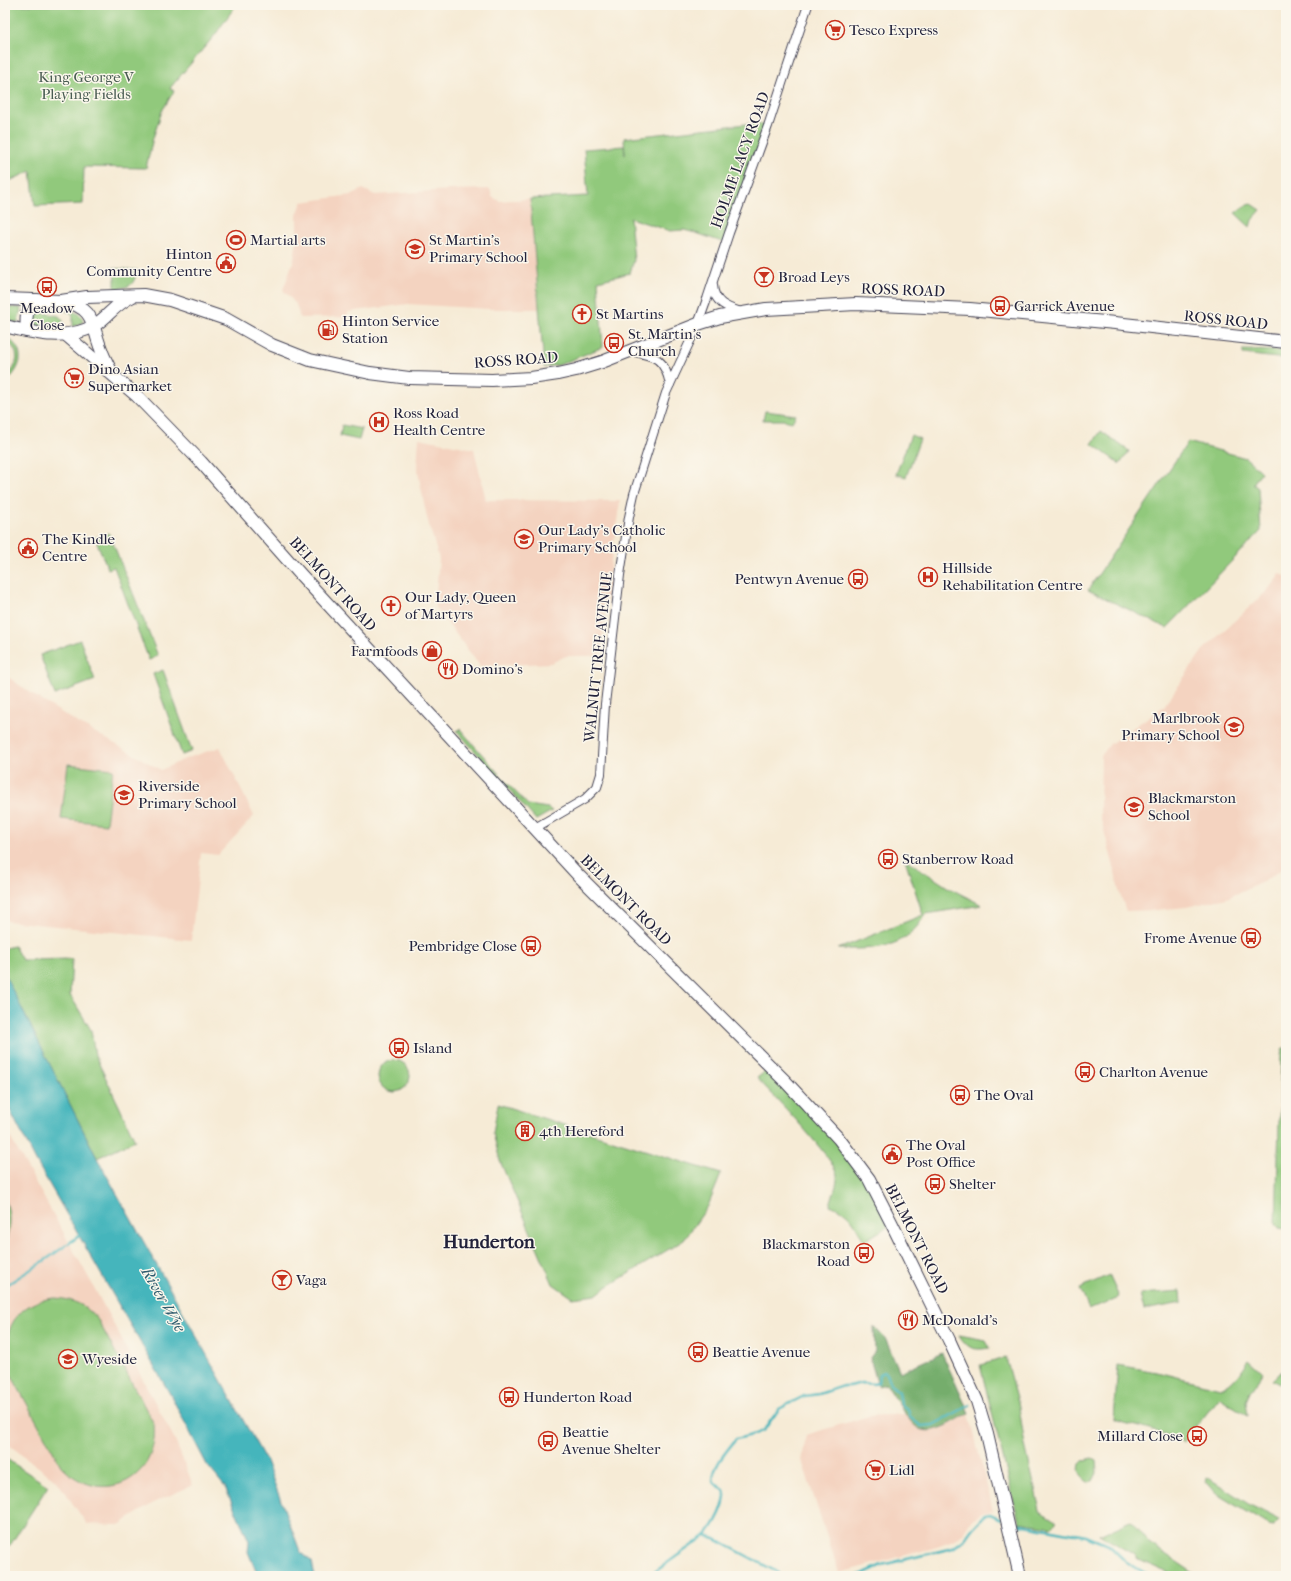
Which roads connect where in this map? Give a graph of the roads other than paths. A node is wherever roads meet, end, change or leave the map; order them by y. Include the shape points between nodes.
1 (808, 5) edge
2 (713, 281) junction
3 (134, 295) junction
4 (5, 299) edge
5 (36, 300) junction
6 (61, 301) junction
7 (743, 312) junction
8 (698, 324) junction
9 (5, 326) edge
10 (94, 326) junction
11 (27, 331) junction
12 (66, 335) junction
13 (1286, 342) edge
14 (631, 351) junction
15 (112, 374) junction
16 (670, 384) junction
17 (535, 828) junction
18 (1020, 1576) edge

1 - 2 street, HOLME LACY ROAD
2 - 7 street via 713,292 720,302
2 - 8 street, HOLME LACY ROAD
3 - 6 highway, ROSS ROAD
3 - 10 highway via 116,305
3 - 14 highway, ROSS ROAD via 170,300 199,309 226,319 287,352 310,360 402,377 492,380 531,378 576,370
4 - 5 highway
5 - 6 highway
5 - 11 highway via 28,308
6 - 10 highway via 85,310
7 - 8 highway, ROSS ROAD
7 - 13 highway, ROSS ROAD via 856,304 929,306
8 - 14 highway, ROSS ROAD
8 - 16 street, WALNUT TREE AVENUE
9 - 11 highway
10 - 12 highway
10 - 15 highway
11 - 12 highway
12 - 15 highway, BELMONT ROAD
14 - 16 street via 648,354 659,360 667,369
15 - 17 highway, BELMONT ROAD via 201,462
16 - 17 street, WALNUT TREE AVENUE via 649,444 629,517 605,704 601,774 597,787 585,799
17 - 18 highway, BELMONT ROAD via 578,875 795,1091 839,1139 869,1179 937,1314 977,1401

